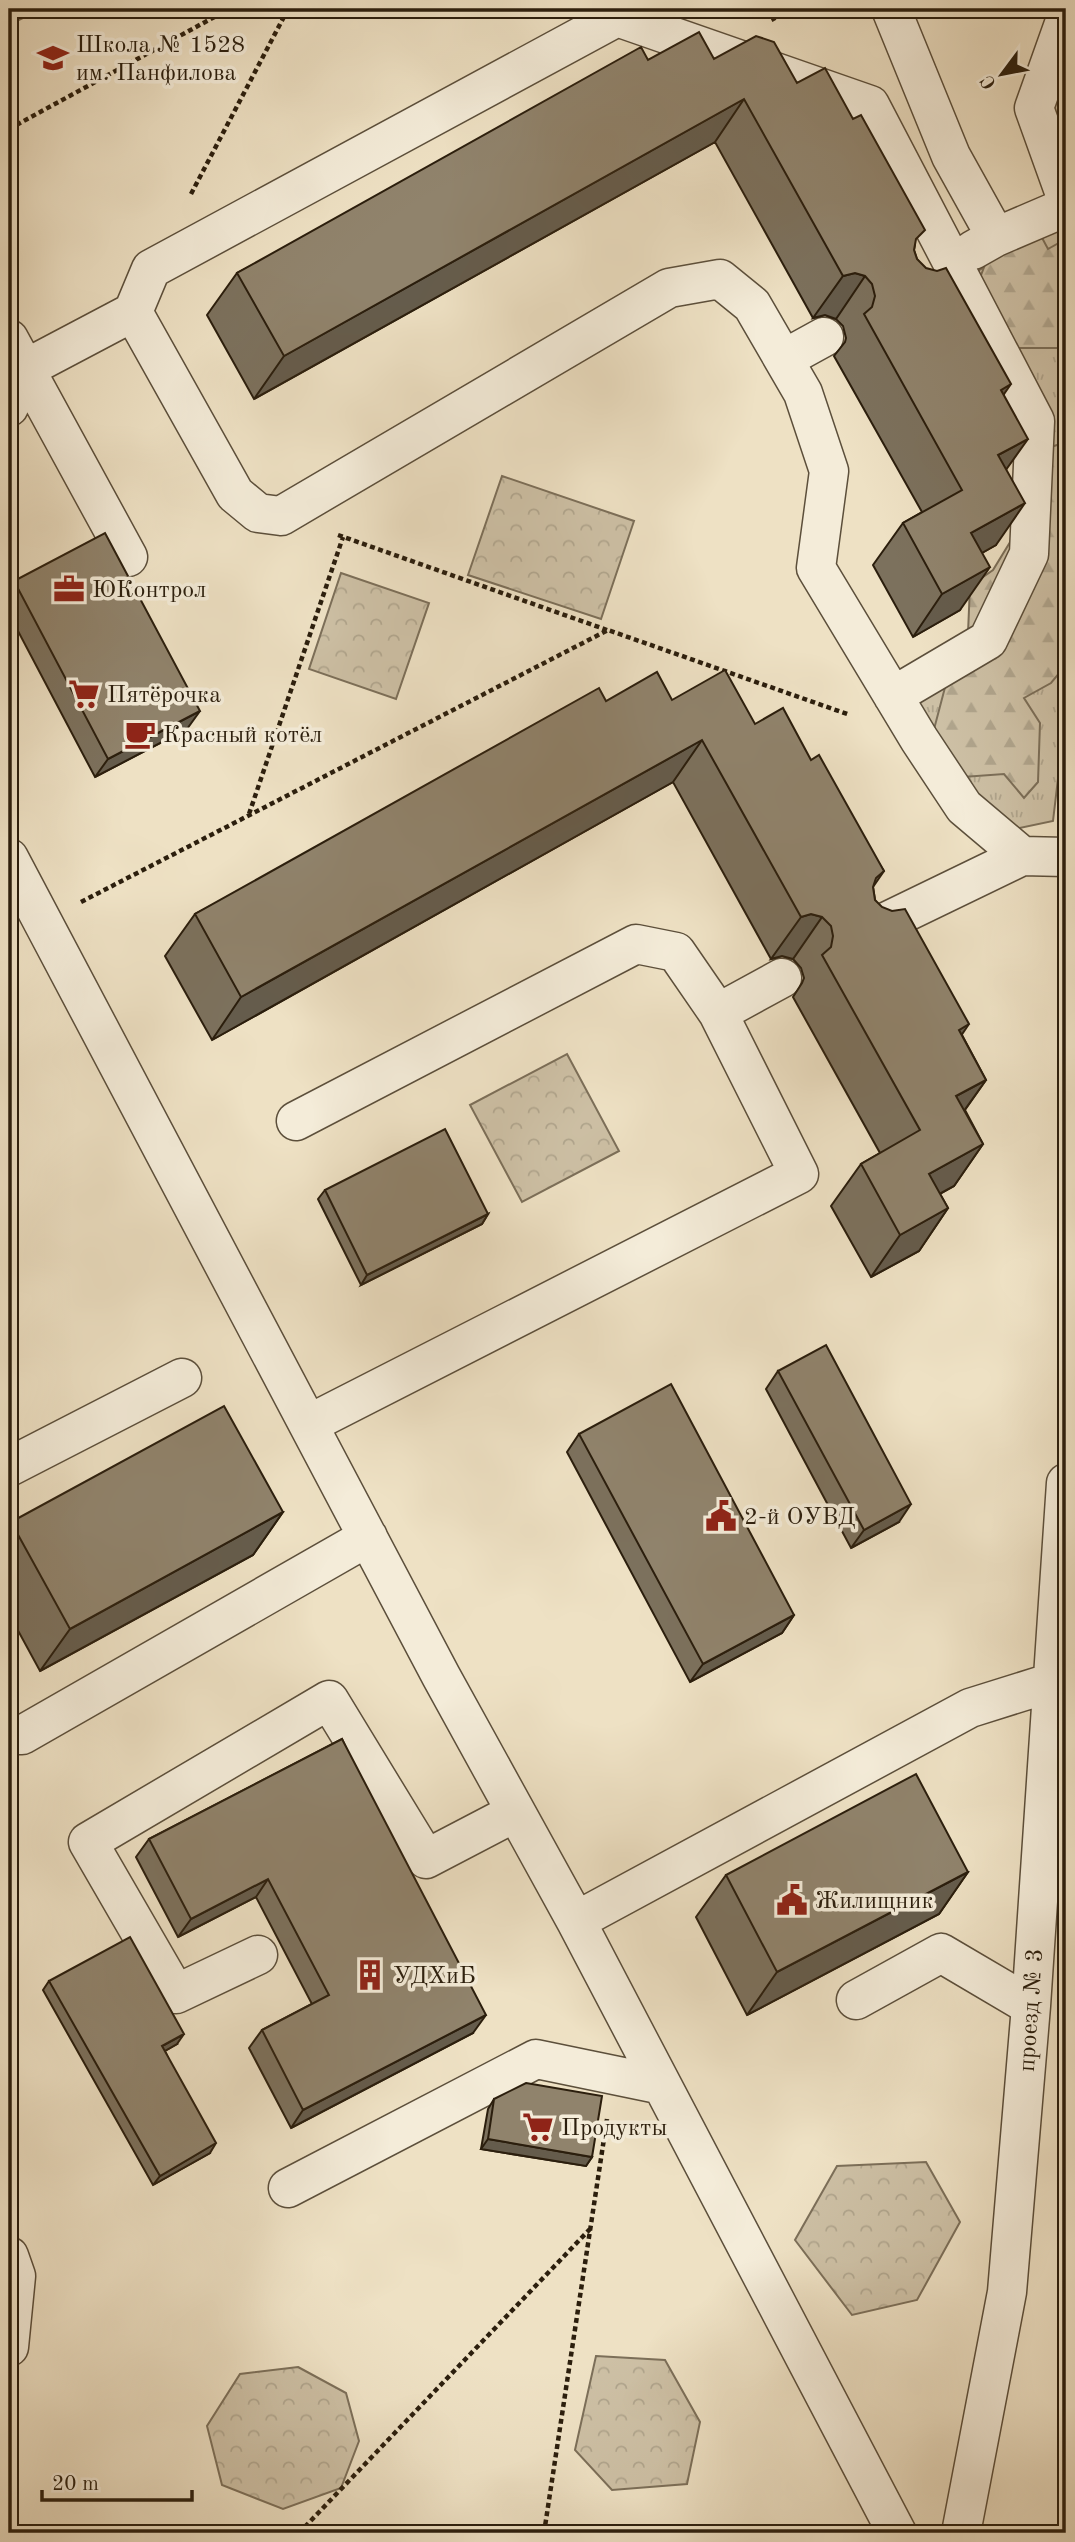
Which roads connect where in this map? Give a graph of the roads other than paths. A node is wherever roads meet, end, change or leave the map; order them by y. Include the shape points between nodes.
1 (891, 9) edge
2 (1066, 18) edge
3 (1066, 197) edge
4 (1066, 207) edge
5 (996, 237) junction
6 (951, 263) junction
7 (917, 284) edge
8 (132, 312) junction
9 (824, 337) dead end
10 (17, 354) edge
11 (784, 359) junction
12 (9, 407) edge
13 (128, 557) dead end
14 (893, 696) junction
15 (1022, 856) junction
16 (1066, 857) edge
17 (9, 858) edge
18 (865, 932) edge
19 (782, 978) dead end
20 (718, 1013) junction
21 (296, 1121) dead end
22 (182, 1378) dead end
23 (309, 1424) junction
24 (9, 1467) edge
25 (1066, 1483) edge
26 (368, 1537) junction
27 (1053, 1682) junction
28 (9, 1735) edge
29 (516, 1812) junction
30 (576, 1921) junction
31 (258, 1955) dead end
32 (856, 2000) dead end
33 (1031, 2006) junction
34 (662, 2085) junction
35 (288, 2188) dead end
36 (9, 2256) edge
37 (9, 2347) edge
38 (897, 2533) edge
39 (961, 2533) edge

1 - 5 street via 951,156
2 - 3 street via 1034,108
4 - 5 street
5 - 6 street
6 - 7 street
6 - 8 street via 870,105 617,17 151,269
6 - 14 street via 1035,421 1029,554 988,640
8 - 10 street
8 - 11 street via 235,495 258,513 281,516 669,288 720,279 752,305
9 - 11 street
10 - 12 street
10 - 13 street
11 - 14 street via 803,393 829,471 816,568
14 - 15 street via 964,807
15 - 16 street
15 - 18 street
17 - 23 street
19 - 20 street
20 - 21 street via 677,952 636,944
20 - 23 street via 800,1174
22 - 24 street
23 - 26 street
25 - 27 street, проезд № 3
26 - 28 street via 22,1735
26 - 29 street
27 - 30 street via 970,1708
27 - 33 street, проезд № 3
29 - 30 street
29 - 31 street via 426,1860 329,1700 88,1842 176,1994
30 - 34 street
32 - 33 street via 941,1953
33 - 39 street, проезд № 3 via 1007,2292
34 - 35 street via 536,2059
34 - 38 street
36 - 37 street via 16,2276

